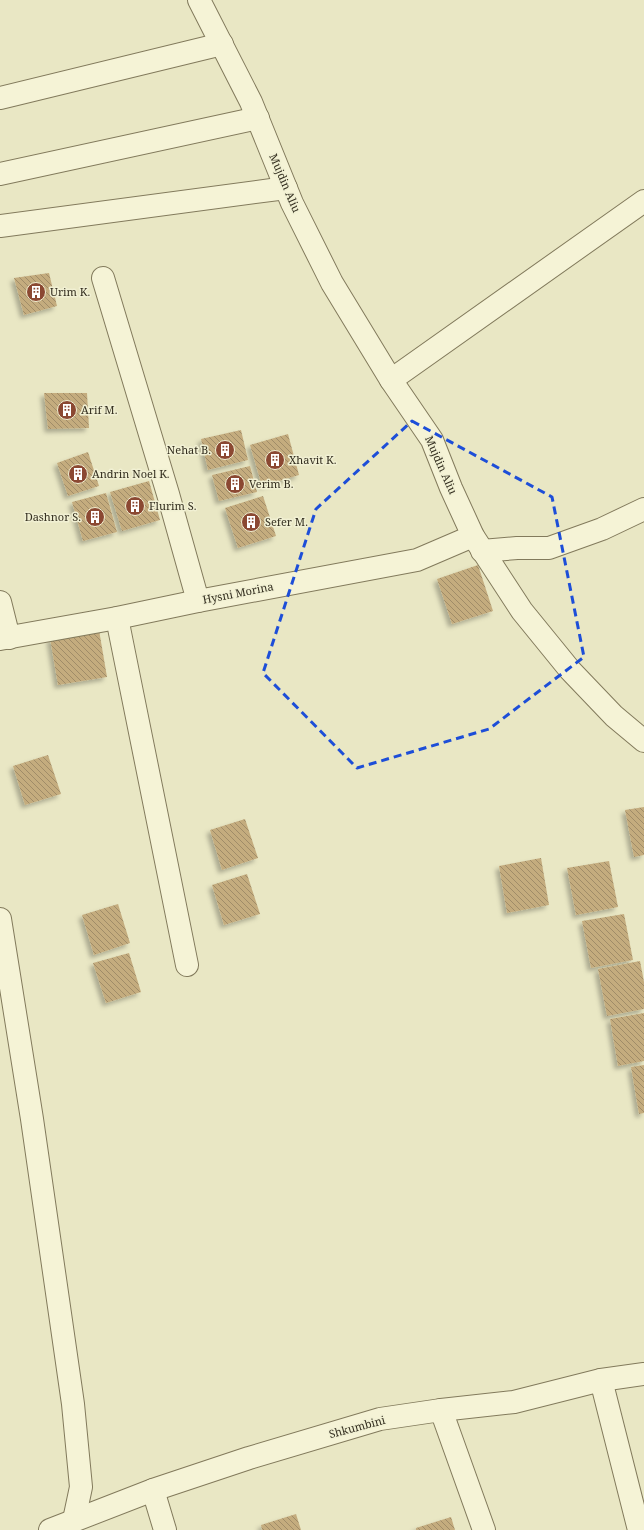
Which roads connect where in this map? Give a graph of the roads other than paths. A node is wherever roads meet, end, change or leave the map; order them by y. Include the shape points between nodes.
1 (199, 0) edge
2 (222, 44) junction
3 (0, 98) edge
4 (258, 118) junction
5 (0, 174) edge
6 (286, 188) junction
7 (644, 201) edge
8 (0, 226) edge
9 (103, 278) dead end
10 (390, 380) junction
11 (644, 508) edge
12 (478, 543) junction
13 (198, 601) junction
14 (0, 602) edge
15 (117, 618) junction
16 (5, 638) edge
17 (644, 742) edge
18 (0, 919) edge
19 (187, 965) dead end
20 (644, 1374) edge
21 (601, 1380) junction
22 (441, 1410) junction
23 (153, 1490) junction
24 (74, 1520) junction
25 (50, 1530) edge
26 (164, 1530) edge
27 (484, 1530) edge
28 (639, 1530) edge

1 - 2 street, Mujdin Aliu
2 - 3 street
2 - 4 street, Mujdin Aliu
4 - 5 street
4 - 6 street, Mujdin Aliu
6 - 8 street
6 - 10 street, Mujdin Aliu via 332,283
7 - 10 street
9 - 13 street
10 - 12 street, Mujdin Aliu via 432,440 451,488
11 - 12 street via 602,529 549,548
12 - 13 street, Hysni Morina via 417,560
12 - 17 street, Mujdin Aliu via 522,611 570,670 614,716
13 - 15 street, Hysni Morina
14 - 16 street
15 - 16 street, Hysni Morina
15 - 19 street
18 - 24 street via 73,1404 81,1487
20 - 21 street, Shkumbini
21 - 22 street, Shkumbini via 514,1402
21 - 28 street
22 - 23 street, Shkumbini via 380,1419
22 - 27 street
23 - 24 street, Shkumbini
23 - 26 street
24 - 25 street, Shkumbini

